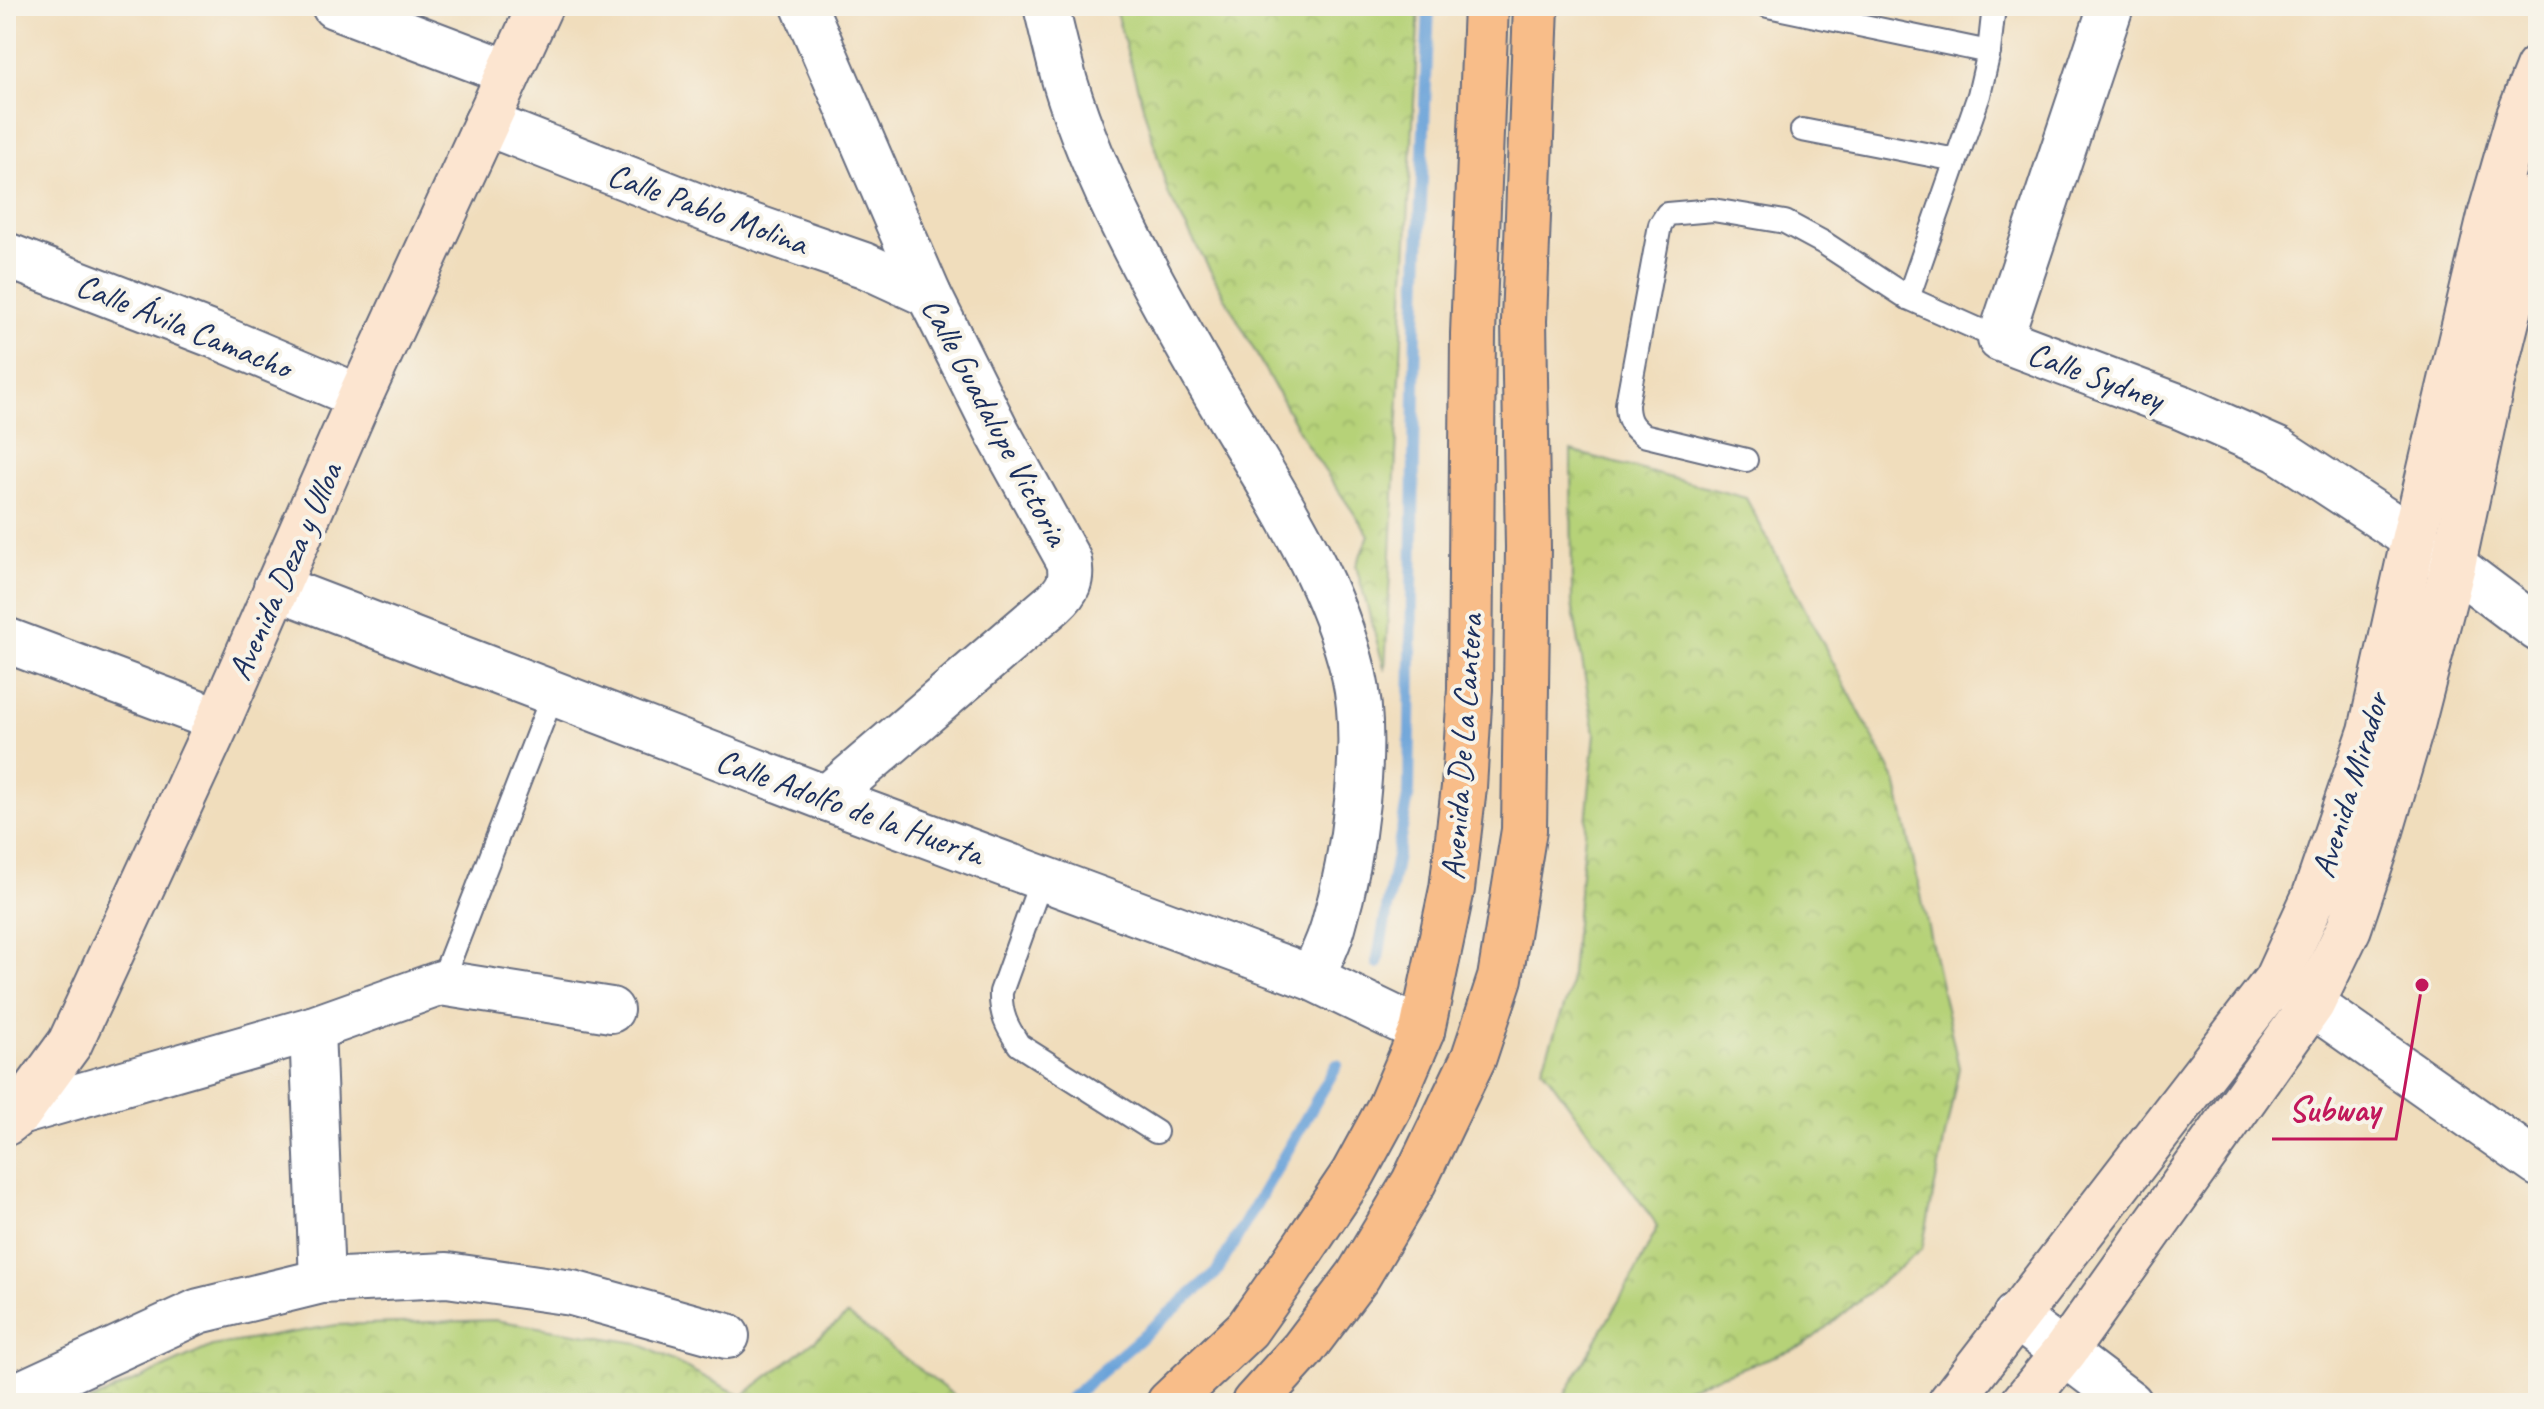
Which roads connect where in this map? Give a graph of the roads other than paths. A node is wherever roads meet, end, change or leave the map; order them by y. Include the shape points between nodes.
1 (334, 6) edge
2 (540, 6) edge
3 (804, 6) edge
4 (1046, 6) edge
5 (1486, 6) edge
6 (1536, 6) edge
7 (1768, 6) edge
8 (1994, 6) edge
9 (2111, 6) edge
10 (1989, 52) junction
11 (508, 72) junction
12 (2535, 87) edge
13 (486, 123) junction
14 (1802, 130) dead end
15 (1956, 160) junction
16 (2538, 195) edge
17 (6, 255) edge
18 (929, 295) junction
19 (1908, 298) junction
20 (2000, 339) junction
21 (360, 397) junction
22 (1746, 460) dead end
23 (2413, 541) junction
24 (2453, 565) junction
25 (276, 587) junction
26 (2538, 629) edge
27 (6, 640) edge
28 (553, 694) junction
29 (219, 720) junction
30 (826, 798) junction
31 (1042, 878) junction
32 (1312, 978) junction
33 (2276, 980) junction
34 (441, 983) junction
35 (2312, 1004) junction
36 (611, 1010) dead end
37 (312, 1029) junction
38 (1422, 1031) junction
39 (12, 1118) edge
40 (1156, 1132) dead end
41 (2538, 1164) edge
42 (322, 1281) junction
43 (2015, 1316) junction
44 (727, 1336) dead end
45 (2065, 1351) junction
46 (6, 1400) edge
47 (1169, 1403) edge
48 (1254, 1403) edge
49 (1950, 1403) edge
50 (2023, 1403) edge
51 (2130, 1403) edge

1 - 11 street
2 - 11 main road, Avenida Deza y Ulloa
3 - 18 street, Calle Guadalupe Victoria
4 - 32 street via 1065,83 1092,156 1143,262 1322,585 1355,677 1360,713 1355,815 1332,930
5 - 38 main road, Avenida De La Cantera via 1464,787 1452,889
6 - 48 main road, Avenida De La Cantera via 1524,321 1524,830 1500,978 1474,1057 1414,1182 1358,1276
7 - 10 lane
8 - 10 lane
9 - 20 street, Calle Sydney
10 - 15 lane
11 - 13 main road, Avenida Deza y Ulloa
12 - 23 main road, Avenida Mirador via 2518,118 2491,212
13 - 18 street, Calle Pablo Molina via 864,265
13 - 21 main road, Avenida Deza y Ulloa
14 - 15 lane
15 - 19 lane
16 - 24 main road, Avenida Mirador
17 - 21 street, Calle Ávila Camacho
18 - 30 street, Calle Guadalupe Victoria via 1069,561 1071,579 1054,603
19 - 20 lane
19 - 22 lane via 1785,222 1713,210 1667,214 1660,225 1627,417 1643,435
20 - 23 street, Calle Sydney via 2278,450
21 - 25 main road, Avenida Deza y Ulloa
23 - 24 street, Calle Sydney
23 - 33 main road, Avenida Mirador via 2371,731 2315,895
24 - 26 street, Calle Sydney
24 - 35 main road, Avenida Mirador via 2375,851 2349,928
25 - 28 street, Calle Adolfo de la Huerta
25 - 29 main road, Avenida Deza y Ulloa
27 - 29 street
28 - 30 street, Calle Adolfo de la Huerta
28 - 34 lane
29 - 39 main road, Avenida Deza y Ulloa via 70,1043
30 - 31 street, Calle Adolfo de la Huerta
31 - 32 street, Calle Adolfo de la Huerta
31 - 40 lane via 1001,992 1005,1024 1019,1045
32 - 38 street, Calle Adolfo de la Huerta
33 - 35 street
33 - 43 main road, Avenida Mirador
34 - 36 street
34 - 37 street
35 - 41 street
35 - 45 main road, Avenida Mirador
37 - 39 street
37 - 42 street
38 - 47 main road, Avenida De La Cantera via 1353,1174 1302,1250 1247,1329
42 - 44 street via 447,1275 572,1293
42 - 46 street via 199,1311
43 - 45 street
43 - 49 main road, Avenida Mirador
45 - 50 main road, Avenida Mirador
45 - 51 street

